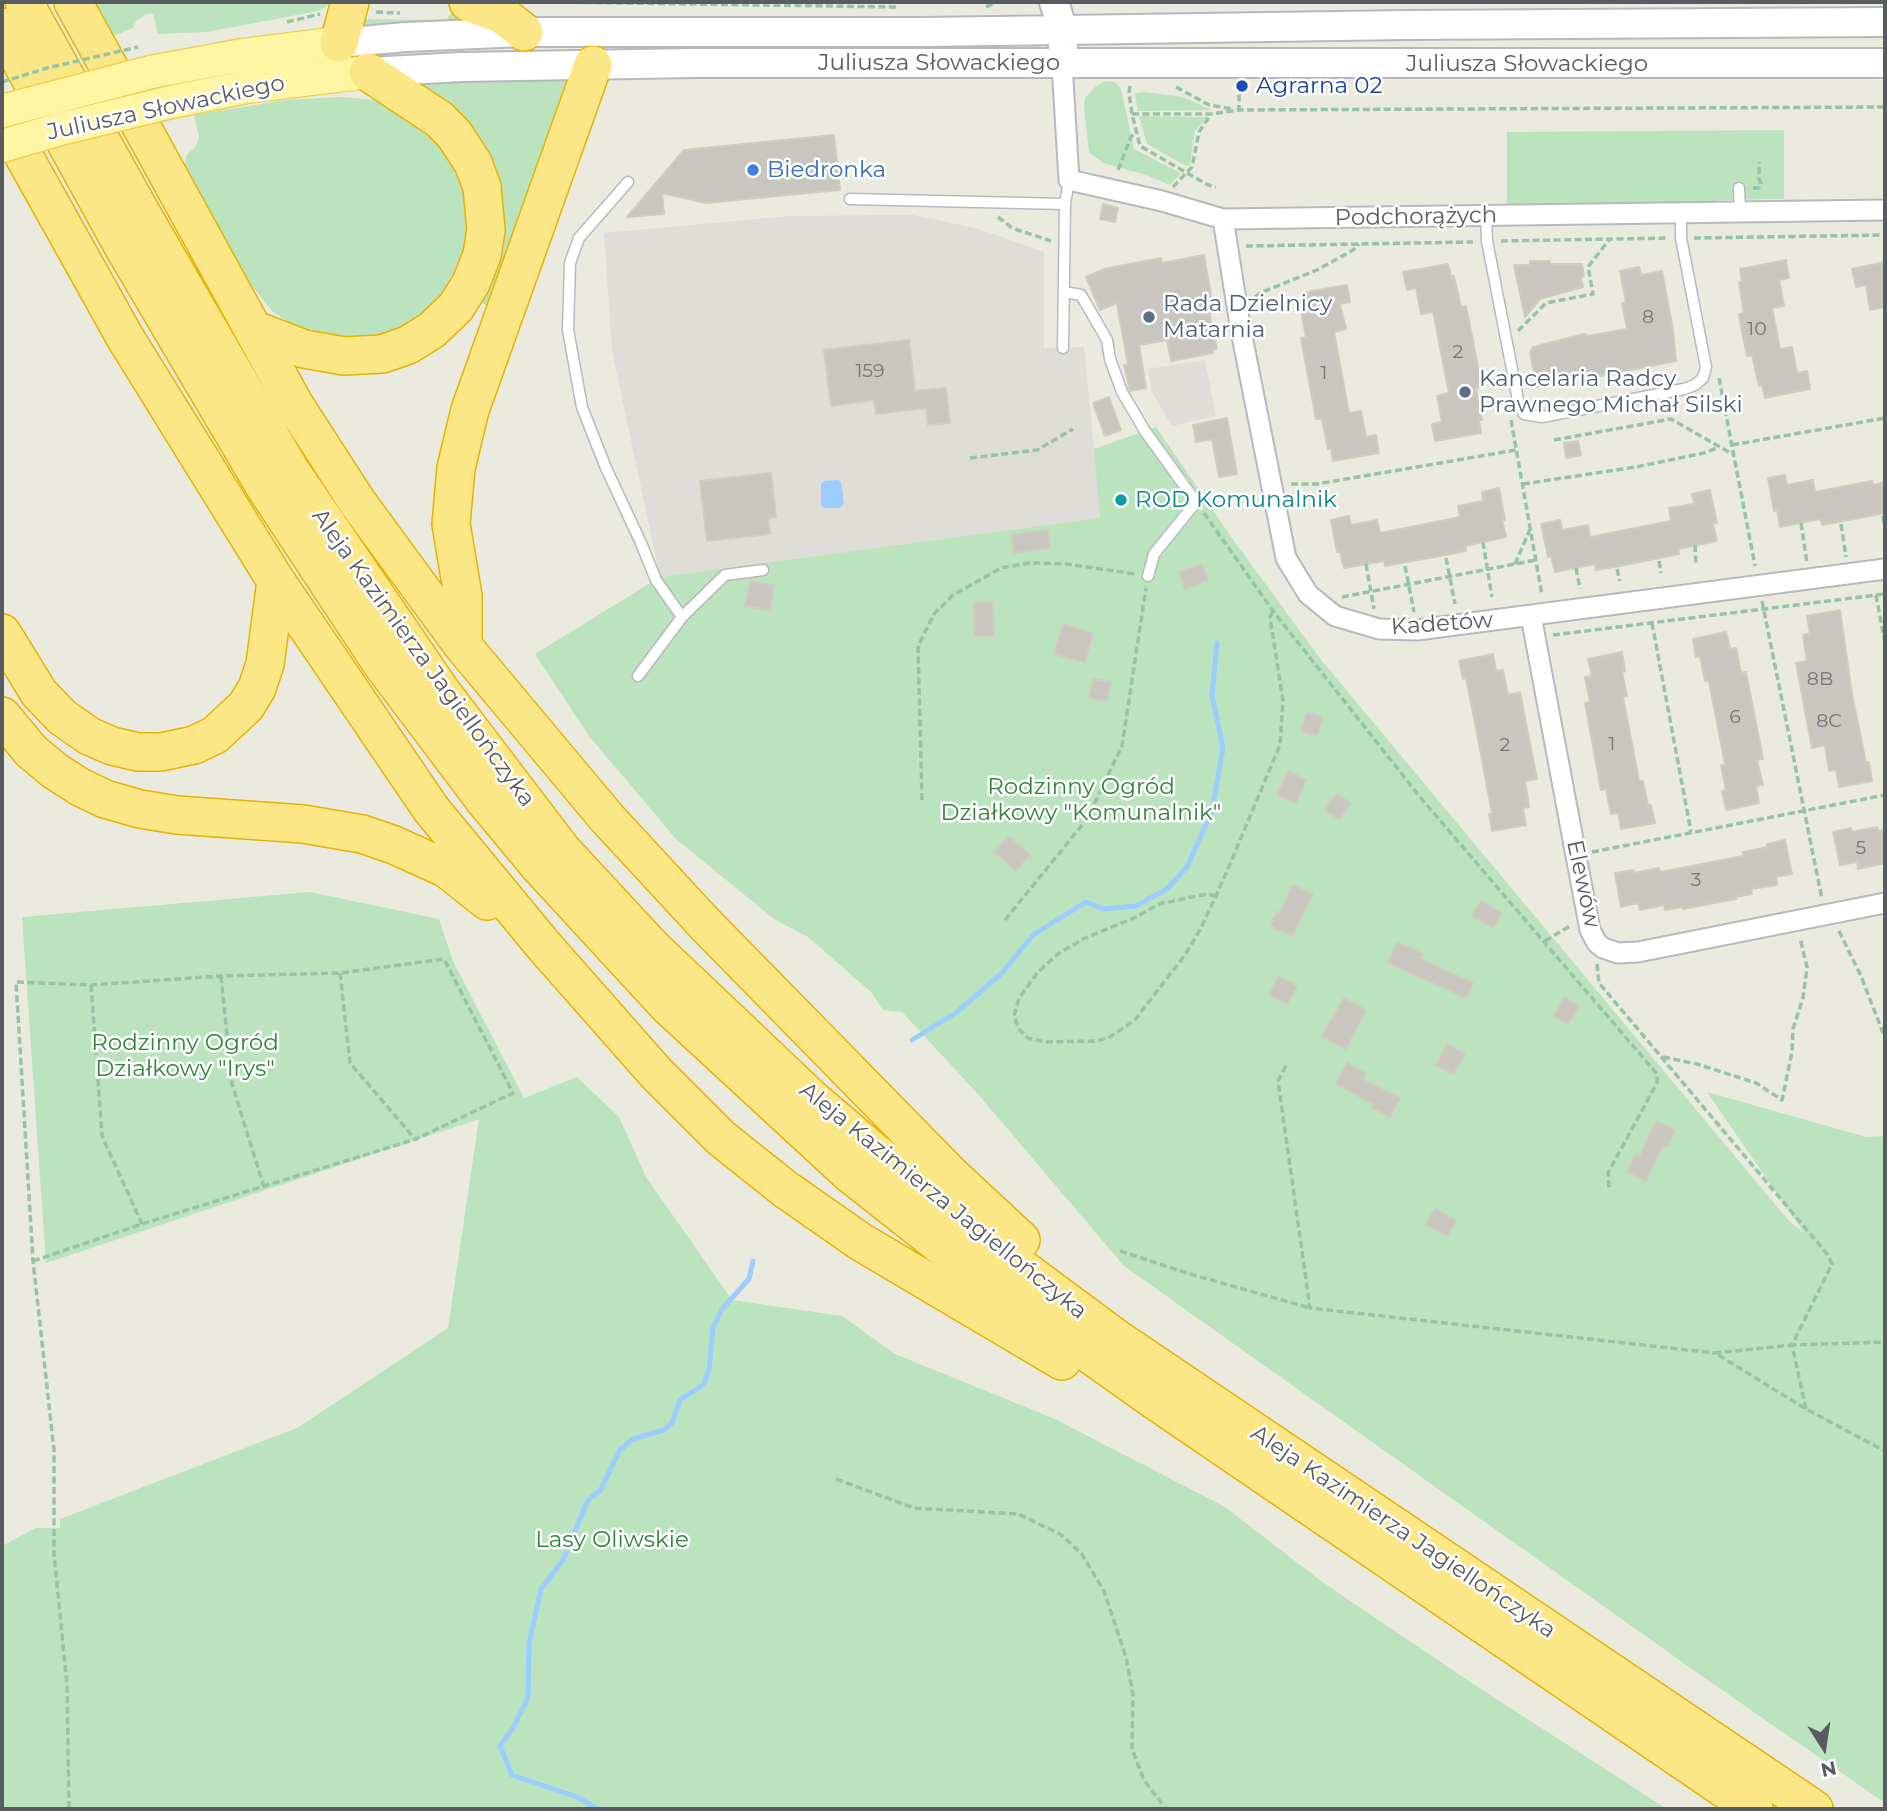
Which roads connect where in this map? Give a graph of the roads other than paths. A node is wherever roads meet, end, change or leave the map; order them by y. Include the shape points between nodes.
1 (24, 2) edge
2 (73, 2) edge
3 (468, 2) edge
4 (1054, 2) edge
5 (1076, 2) edge
6 (346, 19) edge
7 (1885, 22) edge
8 (2, 27) edge
9 (1063, 30) junction
10 (524, 32) junction
11 (1885, 63) edge
12 (1062, 64) junction
13 (593, 65) junction
14 (368, 72) junction
15 (2, 111) edge
16 (2, 117) edge
17 (2, 146) edge
18 (1069, 180) junction
19 (628, 182) dead end
20 (1739, 188) road end
21 (850, 199) dead end
22 (1065, 204) junction
23 (1885, 211) edge
24 (1740, 213) junction
25 (1681, 214) junction
26 (1486, 216) junction
27 (1223, 219) junction
28 (1064, 292) junction
29 (255, 330) junction
30 (1063, 348) dead end
31 (1885, 569) edge
32 (763, 570) dead end
33 (1148, 576) road end
34 (276, 581) junction
35 (1538, 616) junction
36 (682, 617) junction
37 (2, 633) edge
38 (463, 646) junction
39 (638, 676) dead end
40 (2, 716) edge
41 (1885, 903) edge
42 (544, 946) junction
43 (1154, 1400) junction
44 (1311, 1482) junction
45 (1449, 1582) junction
46 (1754, 1809) edge
47 (1814, 1809) edge

1 - 44 highway, Aleja Kazimierza Jagiellończyka via 290,470 441,691 562,850 653,948 873,1151 1004,1255
2 - 29 highway
3 - 10 highway via 501,14
4 - 9 main road
5 - 9 main road
6 - 10 main road, Juliusza Słowackiego via 406,37
6 - 15 main road, Juliusza Słowackiego, bridge via 243,55 145,60 70,92
7 - 9 main road, Juliusza Słowackiego
8 - 43 highway, Aleja Kazimierza Jagiellończyka via 124,248 265,487 381,663 539,866 668,1006 849,1173 989,1283
9 - 10 main road, Juliusza Słowackiego
9 - 12 main road
11 - 12 main road, Juliusza Słowackiego
12 - 13 main road, Juliusza Słowackiego
12 - 18 street
13 - 14 main road, Juliusza Słowackiego
13 - 38 highway via 470,410 456,468 451,524 463,596
14 - 17 main road, Juliusza Słowackiego, bridge via 246,86
14 - 29 highway via 439,119 473,163 482,187 486,229 471,283 456,307 432,330 383,354 344,356 304,349
16 - 34 highway via 126,339
18 - 22 lane
18 - 27 street, Podchorążych
19 - 36 lane via 579,238 570,263 568,330 582,407 606,468 656,580
20 - 24 lane
21 - 22 lane
22 - 28 lane
23 - 24 street, Podchorążych
24 - 25 street, Podchorążych
25 - 26 street, Podchorążych
25 - 26 lane via 1681,238 1706,367 1703,378 1695,385 1532,416 1524,414 1519,405
26 - 27 street, Podchorążych
27 - 35 street, Kadetów via 1280,538 1286,558 1308,594 1335,616 1380,629 1417,630
28 - 30 lane
28 - 33 lane via 1081,295 1107,340 1122,392 1196,502 1154,554
29 - 38 highway via 294,404 358,503
31 - 35 street, Kadetów
32 - 36 lane via 725,575
34 - 37 highway via 265,664 246,706 215,735 161,752 112,746 62,717 39,693
34 - 42 highway via 431,809
35 - 41 street, Elewów via 1534,637 1589,922 1603,948 1638,952
36 - 39 lane
38 - 44 highway via 678,895 950,1174 1013,1234 1102,1305 1286,1433
40 - 42 highway via 55,771 105,799 177,815 303,824 362,834 447,869 531,943
42 - 43 highway via 656,1073 721,1138 785,1189 861,1242 1131,1401
43 - 44 highway, Aleja Kazimierza Jagiellończyka
44 - 44 lane via 1361,1522
44 - 45 highway, Aleja Kazimierza Jagiellończyka
45 - 45 lane via 1405,1552
45 - 46 highway, Aleja Kazimierza Jagiellończyka
45 - 47 highway, Aleja Kazimierza Jagiellończyka

